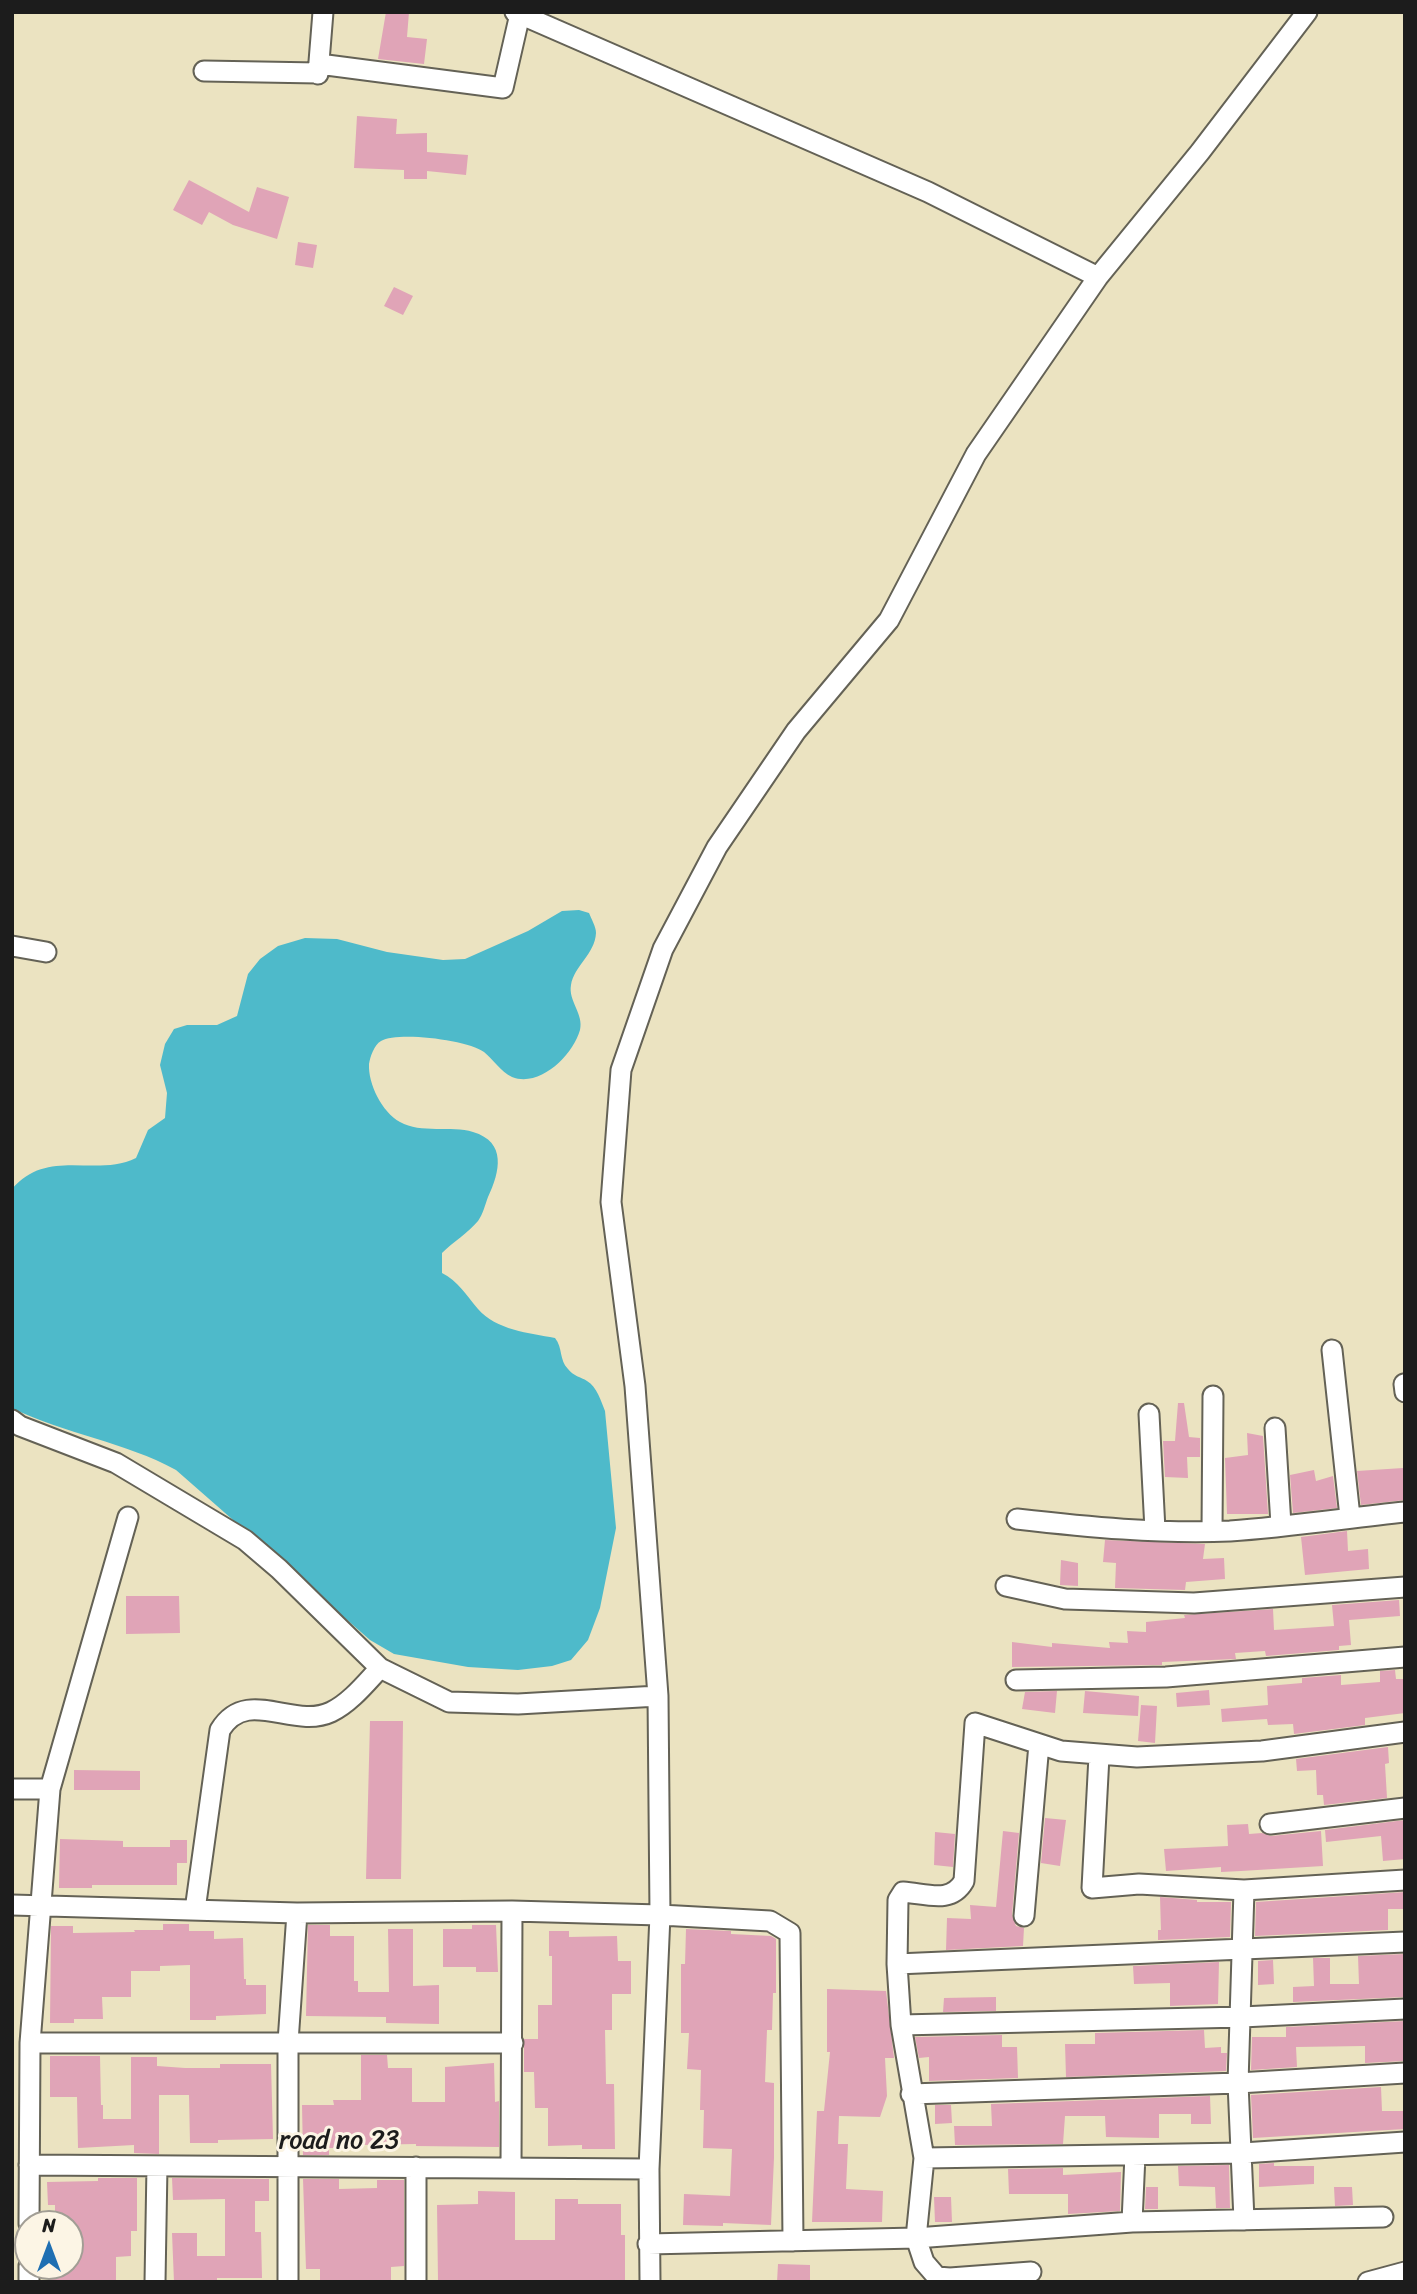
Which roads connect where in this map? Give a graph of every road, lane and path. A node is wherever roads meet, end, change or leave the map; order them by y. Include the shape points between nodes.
1 (323, 12) edge
2 (1307, 12) edge
3 (518, 13) edge
4 (204, 71) dead end
5 (317, 74) junction
6 (1098, 277) junction
7 (12, 946) edge
8 (46, 952) dead end
9 (1332, 1350) dead end
10 (1404, 1384) edge
11 (1405, 1392) edge
12 (1213, 1396) dead end
13 (1149, 1414) dead end
14 (12, 1420) edge
15 (1275, 1428) dead end
16 (1405, 1512) edge
17 (128, 1517) dead end
18 (1350, 1517) junction
19 (1017, 1519) dead end
20 (1281, 1525) junction
21 (1155, 1530) junction
22 (1212, 1531) junction
23 (1006, 1586) dead end
24 (1405, 1587) edge
25 (1405, 1657) edge
26 (380, 1668) junction
27 (1016, 1680) dead end
28 (658, 1696) junction
29 (1405, 1732) edge
30 (1039, 1744) junction
31 (1099, 1756) junction
32 (12, 1789) edge
33 (50, 1789) junction
34 (1405, 1808) edge
35 (1270, 1824) dead end
36 (1405, 1880) edge
37 (1244, 1890) junction
38 (12, 1905) edge
39 (41, 1906) junction
40 (195, 1910) junction
41 (512, 1912) junction
42 (297, 1913) junction
43 (660, 1914) junction
44 (1024, 1916) dead end
45 (1405, 1942) edge
46 (1244, 1948) junction
47 (897, 1964) junction
48 (1405, 2008) edge
49 (1242, 2017) junction
50 (901, 2025) junction
51 (288, 2042) junction
52 (30, 2043) junction
53 (513, 2043) junction
54 (1405, 2073) edge
55 (1238, 2083) junction
56 (911, 2094) junction
57 (21, 2142) edge
58 (1405, 2142) edge
59 (1243, 2153) junction
60 (1135, 2155) junction
61 (924, 2158) junction
62 (29, 2165) junction
63 (156, 2166) junction
64 (288, 2167) junction
65 (416, 2167) junction
66 (511, 2168) junction
67 (649, 2169) junction
68 (29, 2210) edge
69 (1383, 2217) dead end
70 (1244, 2220) junction
71 (1132, 2222) junction
72 (916, 2238) junction
73 (793, 2242) junction
74 (648, 2244) junction
75 (1031, 2272) dead end
76 (1405, 2272) edge
77 (155, 2282) edge
78 (288, 2282) edge
79 (416, 2282) edge
80 (650, 2282) edge
81 (1368, 2282) edge

1 - 5 street
2 - 6 street
3 - 5 street via 503,88
3 - 6 street via 928,192
4 - 5 street
6 - 28 street via 976,454 889,620 796,731 718,847 663,949 621,1070 611,1202 635,1385
7 - 8 street
9 - 18 street
10 - 11 street
12 - 22 street
13 - 21 street
14 - 26 street via 116,1464 245,1539
15 - 20 street
16 - 18 street
17 - 33 street
18 - 20 street
19 - 21 street
20 - 22 street
21 - 22 street
23 - 24 street via 1065,1598 1194,1603
25 - 27 street via 1166,1677
26 - 28 street via 449,1702 518,1704
26 - 40 street via 330,1713 299,1717 260,1709 228,1717 220,1730
28 - 43 street
29 - 31 street via 1262,1751
30 - 31 street
30 - 44 street
30 - 47 street via 975,1723 964,1881 950,1896 903,1892 898,1900
31 - 37 street via 1092,1888 1139,1884
32 - 33 street
33 - 39 street
34 - 35 street
36 - 37 street
37 - 46 street
38 - 39 street
39 - 40 street
39 - 52 street
40 - 42 street
41 - 42 street
41 - 43 street
41 - 53 street
42 - 51 street
43 - 67 street
43 - 73 street via 770,1921 790,1933
45 - 46 street
46 - 47 street
46 - 49 street
47 - 50 street
48 - 49 street
49 - 50 street
49 - 55 street
50 - 56 street
51 - 52 street
51 - 53 street
51 - 64 street
52 - 57 street
53 - 66 street
54 - 55 street
55 - 56 street
55 - 59 street
56 - 61 street
57 - 62 street
58 - 59 street
59 - 60 street
59 - 70 street
60 - 61 street
60 - 71 street
61 - 72 street
62 - 63 street, road no 23
62 - 68 street
63 - 64 street, road no 23
63 - 77 street
64 - 65 street, road no 23
64 - 78 street
65 - 66 street, road no 23
65 - 79 street
66 - 67 street, road no 23
67 - 74 street
69 - 70 street
70 - 71 street
71 - 72 street
72 - 73 street
72 - 75 street via 924,2262 937,2277
73 - 74 street
74 - 80 street
76 - 81 street

